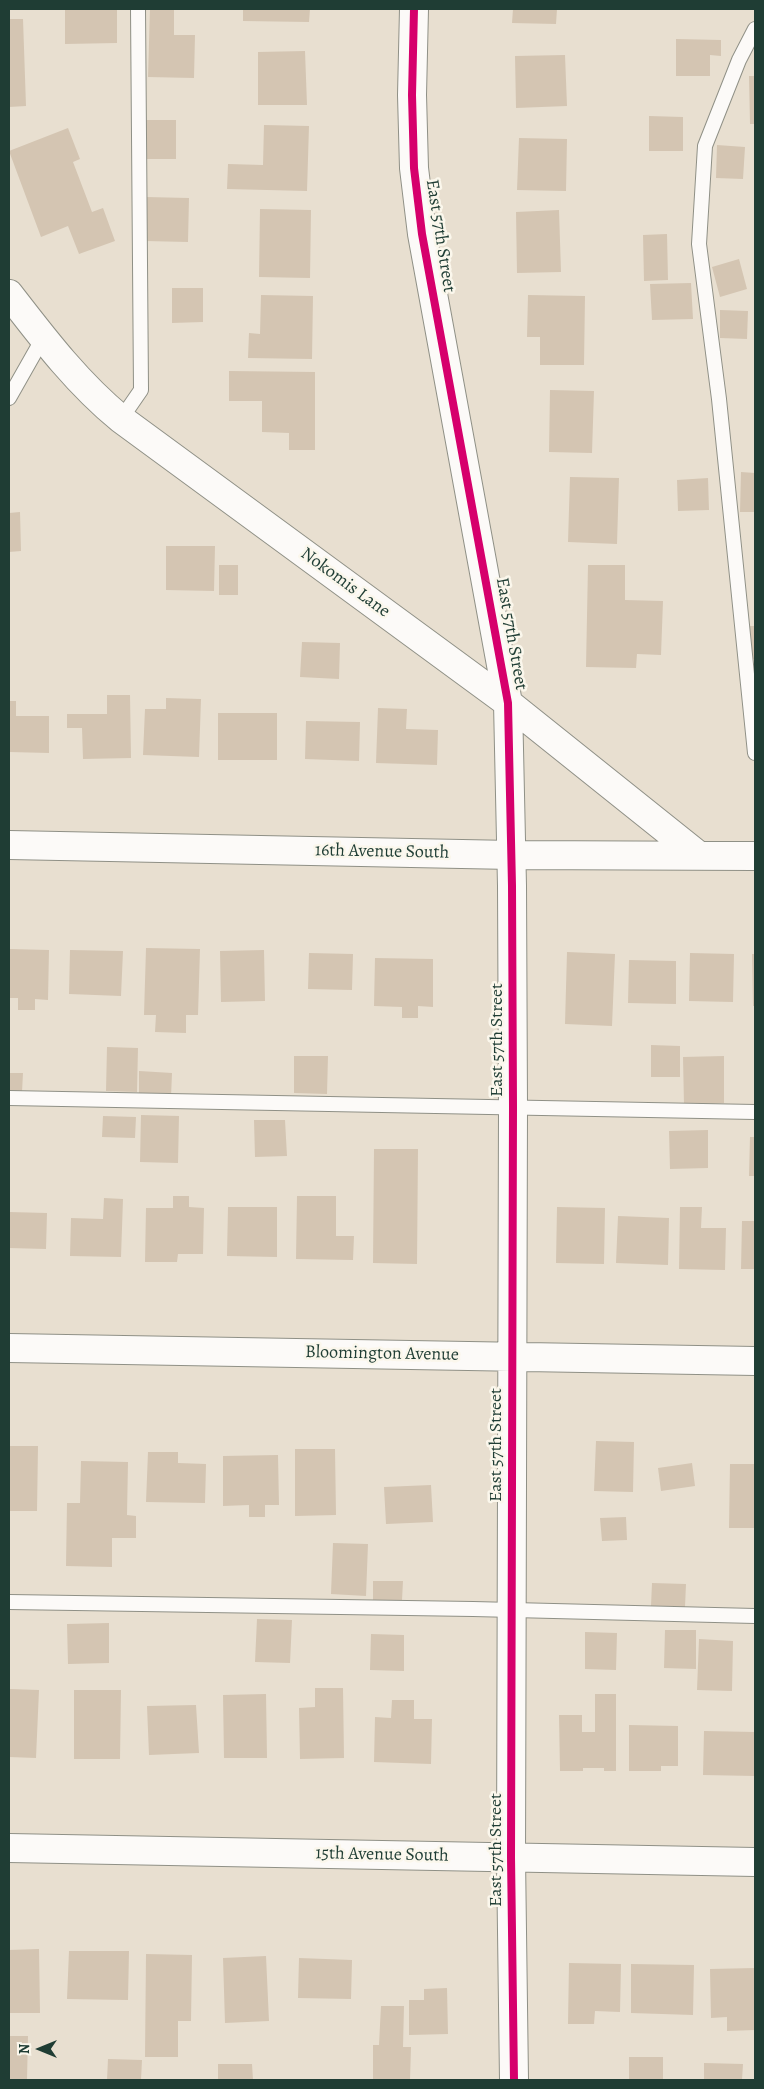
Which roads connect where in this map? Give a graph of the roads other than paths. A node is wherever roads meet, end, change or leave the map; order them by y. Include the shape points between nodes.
1 (138, 9) edge
2 (414, 9) edge
3 (755, 28) edge
4 (9, 294) edge
5 (43, 338) junction
6 (9, 398) edge
7 (121, 419) junction
8 (508, 703) junction
9 (755, 753) edge
10 (9, 845) edge
11 (512, 855) junction
12 (698, 855) junction
13 (755, 856) edge
14 (9, 1098) edge
15 (514, 1107) junction
16 (755, 1112) edge
17 (9, 1348) edge
18 (512, 1356) junction
19 (755, 1361) edge
20 (9, 1602) edge
21 (513, 1610) junction
22 (755, 1616) edge
23 (9, 1848) edge
24 (511, 1857) junction
25 (755, 1862) edge
26 (514, 2080) edge

1 - 7 lane via 141,390
2 - 8 street, East 57th Street via 414,159 422,234
3 - 9 lane via 705,146 699,244 719,399
4 - 5 street, Nokomis Lane
5 - 6 lane
5 - 7 street, Nokomis Lane via 95,398
7 - 8 street, Nokomis Lane
8 - 11 street, East 57th Street
8 - 12 street, Nokomis Lane
10 - 11 street, 16th Avenue South
11 - 12 street, 16th Avenue South
11 - 15 street, East 57th Street
12 - 13 street, 16th Avenue South
14 - 15 lane
15 - 16 lane
15 - 18 street, East 57th Street
17 - 18 street, Bloomington Avenue
18 - 19 street, Bloomington Avenue
18 - 21 street, East 57th Street
20 - 21 lane
21 - 22 lane
21 - 24 street, East 57th Street
23 - 24 street, 15th Avenue South
24 - 25 street, 15th Avenue South
24 - 26 street, East 57th Street

